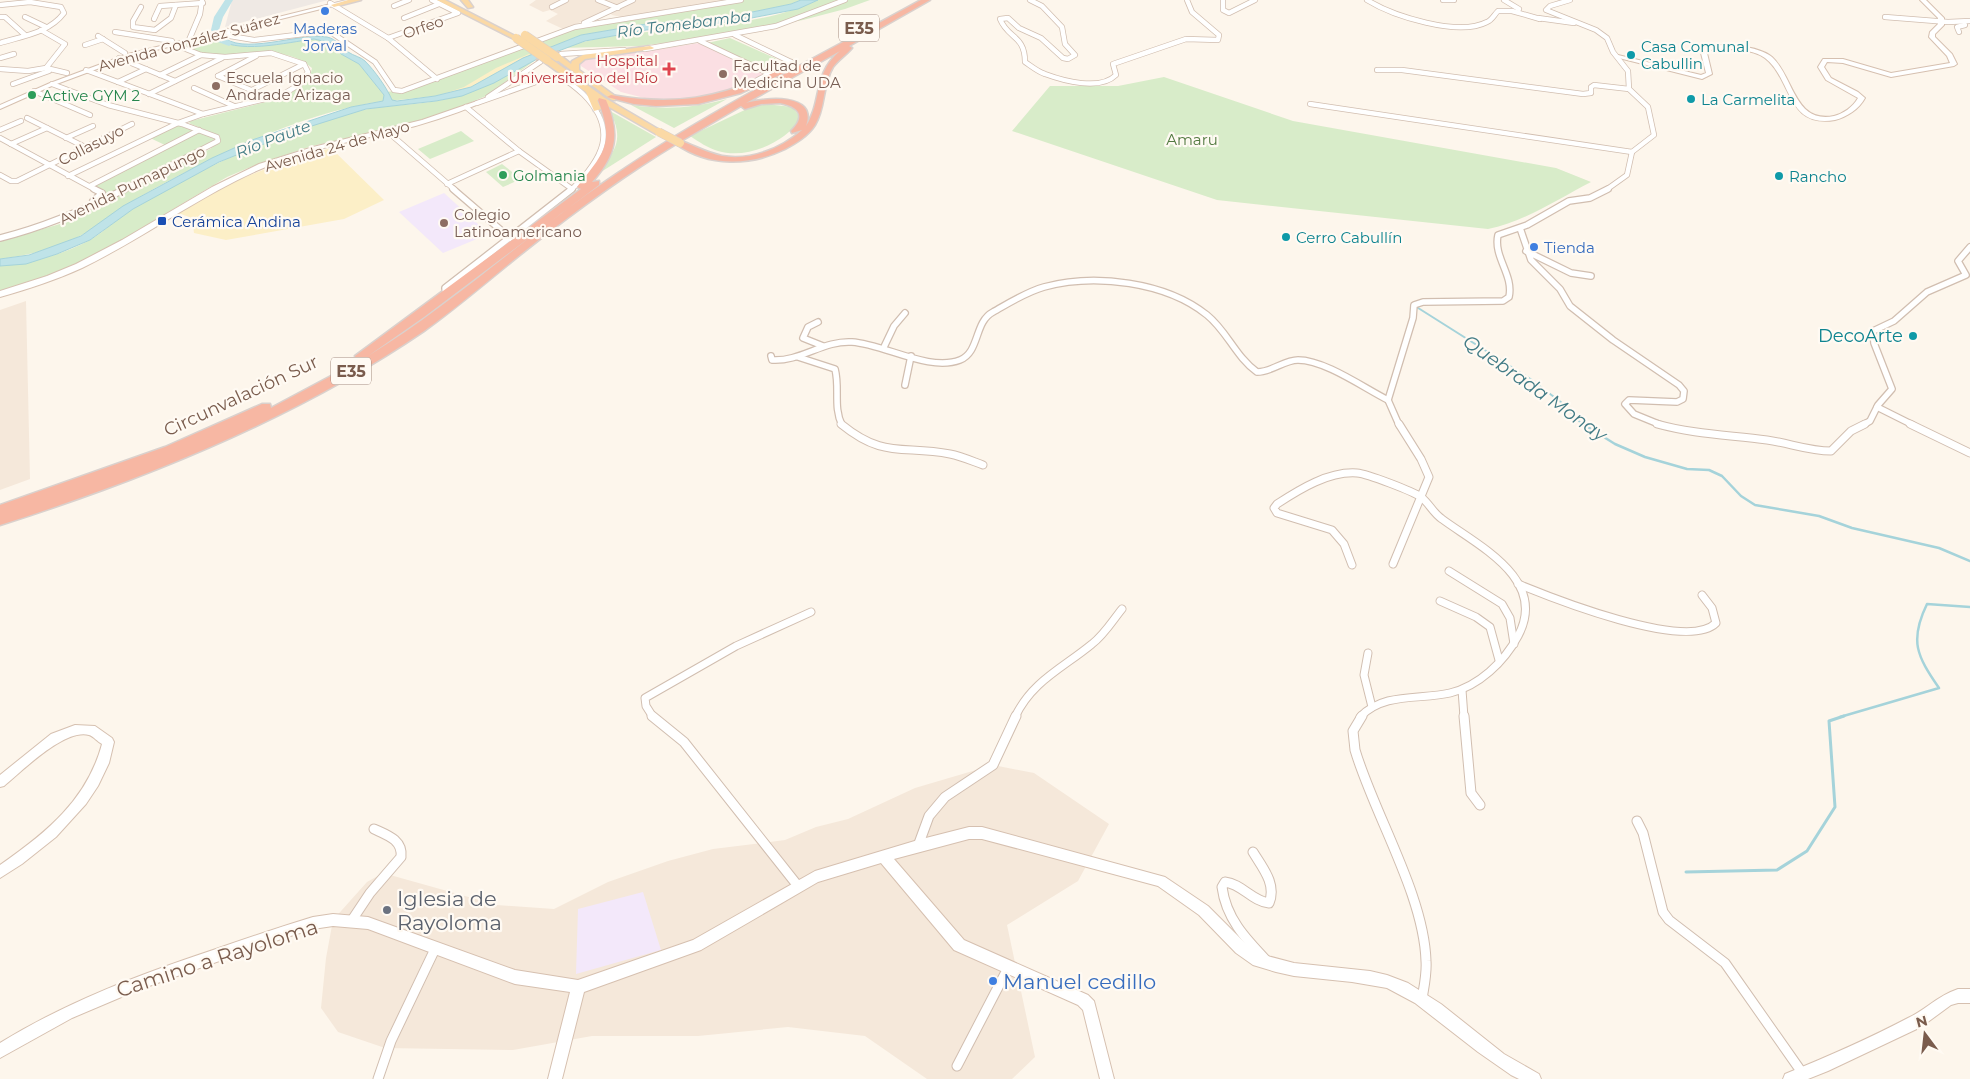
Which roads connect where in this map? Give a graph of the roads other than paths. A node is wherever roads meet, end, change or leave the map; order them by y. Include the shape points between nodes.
1 (341, 0) edge
2 (356, 0) edge
3 (409, 0) edge
4 (432, 0) edge
5 (455, 0) edge
6 (464, 0) edge
7 (566, 0) edge
8 (598, 0) edge
9 (633, 0) edge
10 (741, 0) edge
11 (845, 0) edge
12 (910, 0) edge
13 (926, 0) edge
14 (1030, 0) edge
15 (1187, 0) edge
16 (1223, 0) edge
17 (1255, 0) edge
18 (1367, 0) edge
19 (1443, 0) edge
20 (1454, 0) edge
21 (1504, 0) edge
22 (1570, 0) edge
23 (1923, 0) edge
24 (202, 2) edge
25 (440, 2) edge
26 (0, 3) edge
27 (333, 3) edge
28 (176, 5) junction
29 (394, 6) dead end
30 (141, 7) dead end
31 (470, 7) junction
32 (552, 7) dead end
33 (618, 8) junction
34 (608, 13) junction
35 (1885, 16) dead end
36 (0, 17) edge
37 (25, 17) dead end
38 (154, 18) dead end
39 (404, 18) dead end
40 (623, 18) junction
41 (1540, 19) junction
42 (1942, 23) junction
43 (1970, 23) edge
44 (1586, 26) junction
45 (46, 27) junction
46 (575, 27) junction
47 (878, 27) junction
48 (41, 30) junction
49 (224, 31) junction
50 (115, 32) dead end
51 (1959, 32) dead end
52 (25, 35) junction
53 (735, 35) junction
54 (98, 36) dead end
55 (388, 38) junction
56 (188, 39) junction
57 (104, 40) junction
58 (699, 41) junction
59 (173, 42) junction
60 (0, 44) edge
61 (85, 45) dead end
62 (652, 48) junction
63 (14, 54) dead end
64 (201, 54) junction
65 (260, 54) junction
66 (559, 54) junction
67 (122, 56) junction
68 (225, 57) junction
69 (1618, 57) junction
70 (0, 58) edge
71 (541, 61) junction
72 (304, 64) junction
73 (0, 68) edge
74 (46, 68) junction
75 (146, 69) junction
76 (52, 70) junction
77 (86, 70) junction
78 (1377, 70) dead end
79 (575, 71) junction
80 (67, 72) junction
81 (773, 74) junction
82 (160, 75) junction
83 (437, 79) junction
84 (175, 81) junction
85 (118, 82) junction
86 (14, 84) dead end
87 (52, 84) junction
88 (194, 88) dead end
89 (1629, 89) junction
90 (252, 90) junction
91 (34, 91) junction
92 (590, 92) junction
93 (149, 94) junction
94 (270, 99) junction
95 (607, 99) junction
96 (0, 101) edge
97 (477, 103) junction
98 (1310, 104) dead end
99 (235, 106) junction
100 (0, 107) edge
101 (466, 107) junction
102 (597, 109) junction
103 (203, 114) junction
104 (90, 115) dead end
105 (27, 118) dead end
106 (715, 119) junction
107 (20, 121) dead end
108 (178, 123) junction
109 (132, 124) dead end
110 (93, 126) dead end
111 (46, 128) junction
112 (0, 130) edge
113 (199, 130) junction
114 (388, 132) junction
115 (0, 138) edge
116 (66, 138) junction
117 (684, 141) junction
118 (11, 144) junction
119 (87, 148) junction
120 (519, 151) junction
121 (1632, 152) junction
122 (50, 166) junction
123 (68, 176) junction
124 (1, 177) edge
125 (447, 184) junction
126 (90, 186) junction
127 (572, 189) junction
128 (559, 206) junction
129 (1520, 228) junction
130 (0, 237) edge
131 (510, 238) junction
132 (1970, 247) edge
133 (1526, 251) junction
134 (1590, 276) dead end
135 (1968, 276) edge
136 (0, 294) edge
137 (446, 296) junction
138 (905, 313) dead end
139 (818, 322) dead end
140 (823, 346) junction
141 (884, 347) junction
142 (771, 356) dead end
143 (911, 356) junction
144 (798, 357) junction
145 (905, 385) dead end
146 (1388, 400) junction
147 (1877, 407) junction
148 (1970, 454) edge
149 (983, 466) dead end
150 (1422, 497) junction
151 (0, 510) edge
152 (0, 520) edge
153 (1394, 564) dead end
154 (1352, 565) dead end
155 (1449, 571) dead end
156 (1518, 584) junction
157 (1702, 595) dead end
158 (1440, 601) dead end
159 (1122, 609) dead end
160 (811, 612) dead end
161 (1514, 644) junction
162 (1368, 654) dead end
163 (1499, 660) junction
164 (1462, 690) junction
165 (1372, 707) junction
166 (0, 782) edge
167 (1480, 805) dead end
168 (1637, 821) dead end
169 (374, 830) dead end
170 (918, 846) junction
171 (1253, 852) dead end
172 (884, 857) junction
173 (0, 872) edge
174 (798, 886) junction
175 (352, 920) junction
176 (435, 949) junction
177 (1270, 964) junction
178 (1008, 968) junction
179 (578, 987) junction
180 (1970, 996) edge
181 (1422, 999) junction
182 (0, 1051) edge
183 (957, 1066) dead end
184 (1797, 1076) edge
185 (1525, 1077) edge
186 (378, 1079) edge
187 (555, 1079) edge
188 (1107, 1079) edge

1 - 27 street, Avenida González Suárez
2 - 27 main road
3 - 29 street
4 - 25 street
5 - 31 main road
6 - 31 main road
7 - 32 street
8 - 33 street
9 - 33 street
10 - 40 street
11 - 53 street via 776,26
12 - 81 highway, E35
13 - 47 highway, E35
14 - 15 street via 1045,9 1062,27 1065,44 1075,55 1068,59 1061,57 1036,35 1019,28 1008,18 1000,19 1022,42 1027,52 1025,62 1043,74 1089,84 1113,78 1117,70 1113,64 1123,59 1186,39 1218,40 1219,35 1195,16
16 - 17 street via 1223,10 1229,13
18 - 41 street via 1390,12 1427,23 1479,26 1490,22 1498,11 1507,10
19 - 20 street
21 - 41 street
22 - 44 street via 1546,10
23 - 42 street via 1937,12
24 - 28 street
24 - 56 street via 196,25
25 - 39 street
25 - 55 street, Orfeo via 457,15
25 - 71 main road, bridge via 516,38
26 - 45 street via 61,7 62,17
27 - 49 street, Avenida González Suárez
27 - 55 street
28 - 30 street via 171,18 160,28 149,30 133,27
28 - 38 street via 160,6
31 - 66 main road, bridge
33 - 34 street
34 - 40 street via 610,17
34 - 46 street
35 - 42 street
36 - 52 street via 5,17
37 - 45 street
40 - 46 street
41 - 44 street
42 - 43 street
42 - 69 street via 1932,37 1952,59 1954,64 1951,66 1891,75 1844,61 1823,61 1826,77 1862,98 1840,117 1825,119 1812,117 1803,111 1771,60 1763,54 1706,48 1704,53 1710,74 1702,76
43 - 51 street via 1957,27
44 - 69 street via 1604,35
45 - 48 street
46 - 83 street
47 - 106 highway, Circunvalación Sur / E35
47 - 117 highway via 843,51 833,62 824,79 811,126 782,147 758,158 727,161 710,157
48 - 52 street
48 - 74 street via 65,44
49 - 56 street, Avenida González Suárez
49 - 83 street via 230,36 250,40 329,31 379,66 386,81 396,91
50 - 59 street
52 - 60 street
53 - 58 street
53 - 81 street via 791,62
54 - 57 street
55 - 83 street
56 - 59 street, Avenida González Suárez
57 - 61 street
57 - 67 street
58 - 62 street
58 - 81 street
59 - 64 street
59 - 67 street, Avenida González Suárez
62 - 66 street
62 - 66 street
62 - 79 main road via 584,57 575,63
63 - 70 street
64 - 68 street
64 - 82 street
65 - 68 street
65 - 72 street via 271,53
65 - 90 street via 218,76
66 - 79 main road
67 - 75 street
67 - 77 street, Avenida González Suárez
67 - 80 street, Avenida González Suárez
68 - 84 street
69 - 89 street via 1628,71
71 - 92 main road
71 - 97 street, Avenida 24 de Mayo
71 - 97 street
72 - 90 street
72 - 94 street via 308,72 300,84
73 - 74 street via 28,71
74 - 76 street
75 - 82 street
75 - 85 street
76 - 80 street
76 - 86 street
77 - 85 street
77 - 87 street, Avenida González Suárez
78 - 89 street via 1402,70 1583,94 1591,93 1594,85
79 - 95 main road
80 - 96 street, Avenida González Suárez
81 - 95 highway via 714,100 674,105
81 - 128 highway, Circunvalación Sur / E35 via 772,80 659,142
82 - 84 street
84 - 93 street
85 - 93 street
87 - 91 street, Avenida González Suárez
87 - 108 street, Avenida Pumapungo via 108,105
88 - 99 street
89 - 121 street via 1648,107 1654,135
90 - 94 street
91 - 100 street, Avenida González Suárez
91 - 104 street
92 - 95 main road
92 - 102 main road
93 - 103 street
94 - 99 street
95 - 117 main road via 668,129
95 - 117 main road, bridge via 659,132
95 - 128 highway via 611,143 592,177
97 - 101 street, Avenida 24 de Mayo
97 - 102 street via 558,76
98 - 121 street
99 - 103 street
101 - 114 street, Avenida 24 de Mayo
101 - 120 street
102 - 127 street via 606,126 606,141 586,175
103 - 108 street
105 - 111 street
106 - 117 highway via 748,105 776,100 800,108 804,119 800,127 782,140 745,155 718,154
106 - 152 highway, Circunvalación Sur / E35 via 598,191 425,325 356,368 196,449
107 - 112 street
108 - 113 street, Avenida Pumapungo
108 - 123 street
109 - 119 street, Collasuyo
110 - 116 street
111 - 116 street
111 - 118 street
113 - 126 street
113 - 130 street, Avenida Pumapungo via 217,137 218,142 73,215 36,229
114 - 125 street
114 - 136 street, Avenida 24 de Mayo via 321,147 255,169 190,202 78,267
115 - 118 street
116 - 119 street
118 - 122 street
119 - 122 street, Collasuyo
120 - 125 street
120 - 127 street
121 - 129 street via 1627,175 1617,184 1590,198 1568,202
122 - 123 street
122 - 124 street, Collasuyo via 14,182
123 - 126 street
125 - 131 street
126 - 130 street via 102,193 99,198 58,218
127 - 128 street
128 - 131 street
128 - 137 highway, Circunvalación Sur / E35
129 - 133 street
129 - 146 street via 1501,232 1497,238 1511,290 1509,297 1490,302 1423,302 1414,305
131 - 137 street via 445,288
132 - 135 street via 1958,261
133 - 134 street via 1571,273
133 - 147 street via 1535,265 1560,289 1570,306 1684,391 1682,399 1677,402 1626,401 1629,410 1640,417 1708,435 1768,440 1811,451 1831,452 1851,431 1870,421
135 - 147 street via 1927,292 1894,321 1873,331 1874,343 1892,389
137 - 151 highway, Circunvalación Sur / E35 via 359,357 284,398 169,450
138 - 141 street via 894,326
139 - 140 street via 808,327 803,338
140 - 141 street via 848,342
140 - 144 street
141 - 143 street
142 - 144 street via 776,362
143 - 145 street
143 - 146 street via 949,361 964,358 969,354 979,325 986,316 1046,286 1121,283 1177,298 1206,314 1224,331 1243,360 1257,372 1267,372 1302,360
144 - 149 street via 835,370 838,376 836,405 841,424 868,443 908,452 950,454
146 - 150 street via 1400,427 1427,468 1429,477
147 - 148 street
150 - 153 street
150 - 154 street via 1351,472 1320,482 1277,504 1274,508 1277,513 1332,530 1344,544
150 - 156 street via 1430,509 1499,560
155 - 161 street via 1502,604 1511,619
156 - 157 street via 1575,606 1666,631 1712,627 1716,622 1714,611
156 - 161 street via 1526,608 1525,624
158 - 163 street via 1490,627
159 - 170 street via 1094,643 1036,685 1020,706 993,764 945,797 929,816
160 - 174 street via 736,646 645,698 654,718 684,742
161 - 163 street
162 - 165 street via 1364,676
163 - 164 street via 1474,684
164 - 165 street
164 - 167 street via 1471,793
165 - 181 street via 1355,724 1353,736 1421,930 1426,955
166 - 173 street via 65,732 90,730 108,742 98,774 65,820 31,851
168 - 184 street via 1663,912 1725,964
169 - 175 street via 400,843 401,857
170 - 172 street, Camino a Rayoloma
170 - 177 street, Camino a Rayoloma via 968,833 982,833 1161,881 1186,896 1255,959
171 - 177 street via 1272,887 1273,898 1269,903 1258,899 1233,882 1225,882 1222,893 1227,912 1236,927
172 - 174 street, Camino a Rayoloma via 815,877
172 - 178 street via 959,945
174 - 179 street, Camino a Rayoloma via 696,945
175 - 176 street, Camino a Rayoloma
175 - 182 street, Camino a Rayoloma via 312,923 112,992 21,1037
176 - 179 street, Camino a Rayoloma via 515,977
176 - 186 street
177 - 181 street, Camino a Rayoloma via 1297,971 1386,981
178 - 183 street
178 - 188 street via 1083,1000 1089,1006
179 - 187 street
180 - 184 street via 1948,999 1916,1022
181 - 185 street, Camino a Rayoloma

